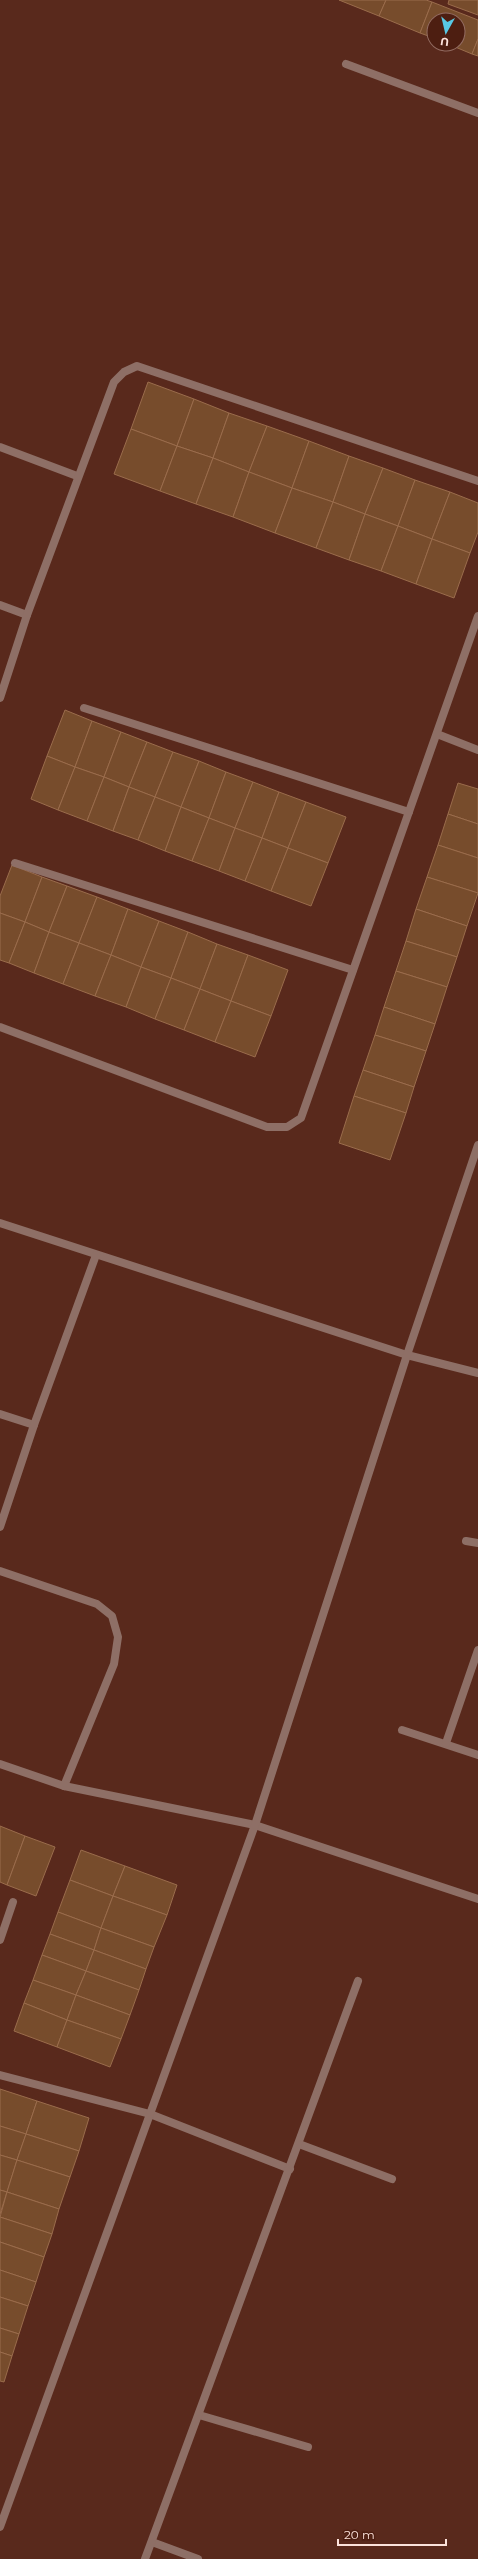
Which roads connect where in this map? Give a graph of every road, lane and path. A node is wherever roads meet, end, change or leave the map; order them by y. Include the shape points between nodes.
1 (346, 64) dead end
2 (478, 113) edge
3 (0, 447) edge
4 (77, 476) junction
5 (478, 481) edge
6 (0, 605) edge
7 (27, 615) junction
8 (478, 616) edge
9 (0, 698) edge
10 (84, 708) dead end
11 (436, 734) junction
12 (478, 750) edge
13 (408, 812) junction
14 (15, 863) dead end
15 (353, 970) junction
16 (0, 1027) edge
17 (478, 1145) edge
18 (0, 1223) edge
19 (96, 1255) junction
20 (407, 1355) junction
21 (478, 1373) edge
22 (0, 1414) edge
23 (34, 1425) junction
24 (0, 1527) edge
25 (466, 1541) dead end
26 (478, 1543) edge
27 (0, 1571) edge
28 (478, 1650) edge
29 (402, 1730) dead end
30 (446, 1743) junction
31 (478, 1755) edge
32 (0, 1764) edge
33 (64, 1786) junction
34 (255, 1825) junction
35 (478, 1899) edge
36 (13, 1902) dead end
37 (0, 1940) edge
38 (358, 1981) dead end
39 (0, 2075) edge
40 (150, 2114) junction
41 (299, 2144) junction
42 (290, 2169) junction
43 (392, 2179) dead end
44 (199, 2415) junction
45 (308, 2447) dead end
46 (0, 2527) edge
47 (152, 2542) junction
48 (145, 2559) edge
49 (198, 2559) edge

1 - 2 street
3 - 4 street
4 - 5 street via 114,382 124,372 137,366
4 - 7 street
6 - 7 street
7 - 9 street
8 - 11 street
10 - 13 street
11 - 12 street
11 - 13 street
13 - 15 street
14 - 15 street
15 - 16 street via 301,1118 287,1127 266,1127
17 - 20 street
18 - 19 street
19 - 20 street
19 - 23 street
20 - 21 street
20 - 34 street
22 - 23 street
23 - 24 street
25 - 26 street
27 - 33 street via 97,1604 112,1616 118,1637 114,1664
28 - 30 street
29 - 30 street
30 - 31 street
32 - 33 street
33 - 34 street
34 - 35 street
34 - 40 street
36 - 37 street
38 - 41 street
39 - 40 street
40 - 42 street
40 - 46 street
41 - 42 street
41 - 43 street
42 - 44 street
44 - 45 street
44 - 47 street
47 - 48 street
47 - 49 street

